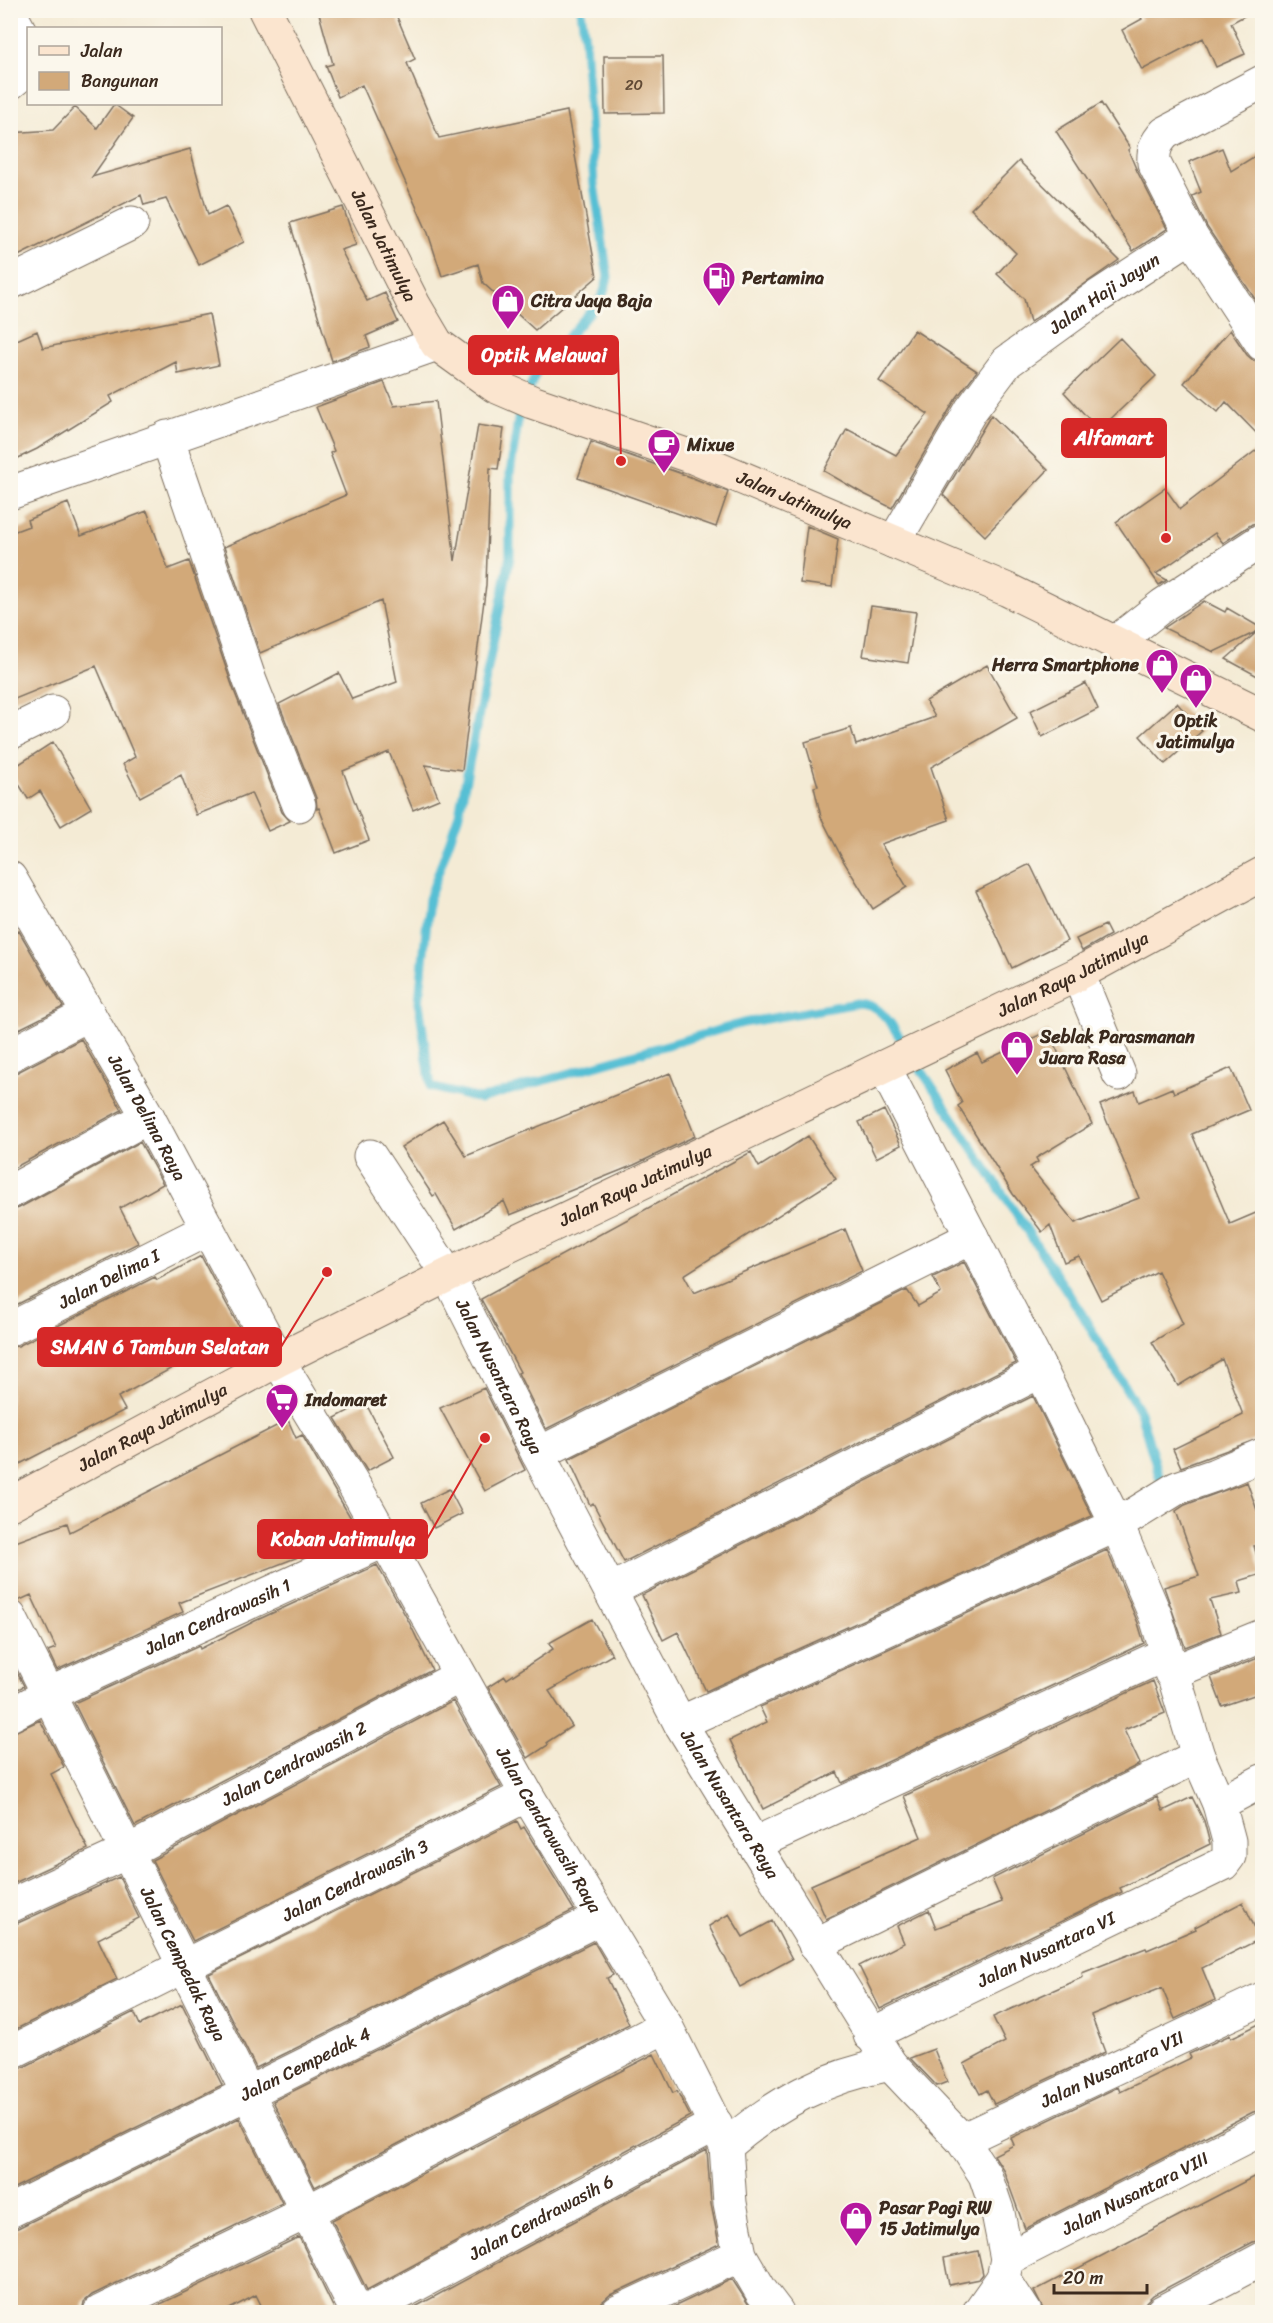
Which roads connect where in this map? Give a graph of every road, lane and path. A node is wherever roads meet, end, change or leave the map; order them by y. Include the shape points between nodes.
1 (265, 10) edge
2 (10, 13) edge
3 (27, 48) edge
4 (27, 66) edge
5 (1263, 82) edge
6 (10, 83) edge
7 (132, 223) dead end
8 (1191, 236) junction
9 (10, 283) edge
10 (437, 344) junction
11 (1263, 344) edge
12 (167, 437) junction
13 (10, 493) edge
14 (1263, 540) edge
15 (894, 542) junction
16 (1116, 642) junction
17 (52, 711) dead end
18 (1263, 715) edge
19 (10, 733) edge
20 (299, 805) dead end
21 (1263, 874) edge
22 (10, 878) edge
23 (18, 911) edge
24 (1078, 974) junction
25 (89, 1014) junction
26 (10, 1055) edge
27 (890, 1064) junction
28 (1119, 1074) dead end
29 (148, 1117) junction
30 (370, 1156) dead end
31 (10, 1192) edge
32 (208, 1229) junction
33 (972, 1237) junction
34 (448, 1275) junction
35 (10, 1329) edge
36 (278, 1360) junction
37 (1041, 1371) junction
38 (538, 1454) junction
39 (1263, 1455) edge
40 (10, 1504) edge
41 (1117, 1525) junction
42 (386, 1540) junction
43 (611, 1590) junction
44 (10, 1617) edge
45 (1263, 1636) edge
46 (1169, 1663) junction
47 (460, 1676) junction
48 (49, 1694) junction
49 (10, 1715) edge
50 (680, 1723) junction
51 (1198, 1756) junction
52 (1263, 1780) edge
53 (527, 1796) junction
54 (1219, 1804) junction
55 (754, 1844) junction
56 (127, 1852) junction
57 (10, 1906) edge
58 (600, 1918) junction
59 (815, 1945) junction
60 (184, 1965) junction
61 (1263, 1999) edge
62 (666, 2026) junction
63 (870, 2035) junction
64 (10, 2053) edge
65 (890, 2064) junction
66 (248, 2094) junction
67 (1263, 2129) edge
68 (721, 2135) junction
69 (962, 2140) junction
70 (10, 2211) edge
71 (307, 2212) junction
72 (740, 2255) junction
73 (1263, 2259) edge
74 (1005, 2268) junction
75 (100, 2313) edge
76 (357, 2313) edge
77 (365, 2313) edge
78 (618, 2313) edge
79 (777, 2313) edge
80 (979, 2313) edge
81 (1025, 2313) edge
82 (1162, 2313) edge

1 - 10 main road, Jalan Jatimulya
2 - 3 street
4 - 6 street via 26,71
5 - 8 street via 1165,133 1153,151 1154,163
7 - 9 street
8 - 11 street
8 - 15 street, Jalan Haji Jayun via 1007,362 971,410
10 - 12 street
10 - 15 main road, Jalan Jatimulya via 495,386 695,458
12 - 13 street
12 - 20 street via 250,681
14 - 16 street via 1163,605
15 - 16 main road, Jalan Jatimulya via 1008,590
16 - 18 main road, Jalan Jatimulya
17 - 19 street
21 - 24 main road, Jalan Raya Jatimulya
22 - 23 street, Jalan Delima Raya
23 - 25 street, Jalan Delima Raya
24 - 27 main road, Jalan Raya Jatimulya
24 - 28 street
25 - 26 street
25 - 29 street, Jalan Delima Raya
27 - 33 street
27 - 34 main road, Jalan Raya Jatimulya
29 - 31 street
29 - 32 street, Jalan Delima Raya
30 - 34 street, Jalan Nusantara Raya
32 - 35 street, Jalan Delima I
32 - 36 street, Jalan Delima Raya
33 - 37 street
33 - 38 street
34 - 36 main road, Jalan Raya Jatimulya
34 - 38 street, Jalan Nusantara Raya
36 - 40 main road, Jalan Raya Jatimulya
36 - 42 street, Jalan Cendrawasih Raya
37 - 41 street
37 - 43 street
38 - 43 street, Jalan Nusantara Raya
39 - 41 street via 1178,1488
41 - 46 street via 1156,1617
41 - 50 street
42 - 47 street, Jalan Cendrawasih Raya
42 - 48 street, Jalan Cendrawasih 1
43 - 50 street, Jalan Nusantara Raya
44 - 48 street, Jalan Cempedak Raya
45 - 46 street
46 - 51 street
46 - 55 street
47 - 53 street, Jalan Cendrawasih Raya
47 - 56 street, Jalan Cendrawasih 2
48 - 49 street, Jalan Cendrawasih 1
48 - 56 street, Jalan Cempedak Raya
50 - 55 street, Jalan Nusantara Raya
51 - 54 street
51 - 59 street
52 - 54 street
53 - 58 street, Jalan Cendrawasih Raya
53 - 60 street, Jalan Cendrawasih 3
54 - 63 street, Jalan Nusantara VI via 1229,1841 1229,1856 1223,1864
55 - 59 street, Jalan Nusantara Raya
56 - 57 street, Jalan Cendrawasih 2
56 - 60 street, Jalan Cempedak Raya
58 - 62 street, Jalan Cendrawasih Raya
58 - 66 street, Jalan Cempedak 4
59 - 63 street, Jalan Nusantara Raya
60 - 64 street, Jalan Cendrawasih 3
60 - 66 street, Jalan Cempedak Raya
61 - 69 street, Jalan Nusantara VII
62 - 68 street, Jalan Cendrawasih Raya
62 - 71 street
63 - 65 street, Jalan Nusantara Raya
65 - 68 street, Jalan Cendrawasih 6 via 849,2073 802,2092 758,2119
65 - 69 street, Jalan Nusantara Raya
66 - 70 street, Jalan Cempedak 4
66 - 71 street, Jalan Cempedak Raya
67 - 74 street, Jalan Nusantara VIII
68 - 72 street, Jalan Cendrawasih Raya
68 - 77 street, Jalan Cendrawasih 6
69 - 74 street, Jalan Nusantara Raya via 985,2175 998,2213
71 - 75 street
71 - 76 street, Jalan Cempedak Raya
72 - 78 street
72 - 79 street, Jalan Cendrawasih Raya
73 - 82 street
74 - 80 street
74 - 81 street, Jalan Nusantara Raya

